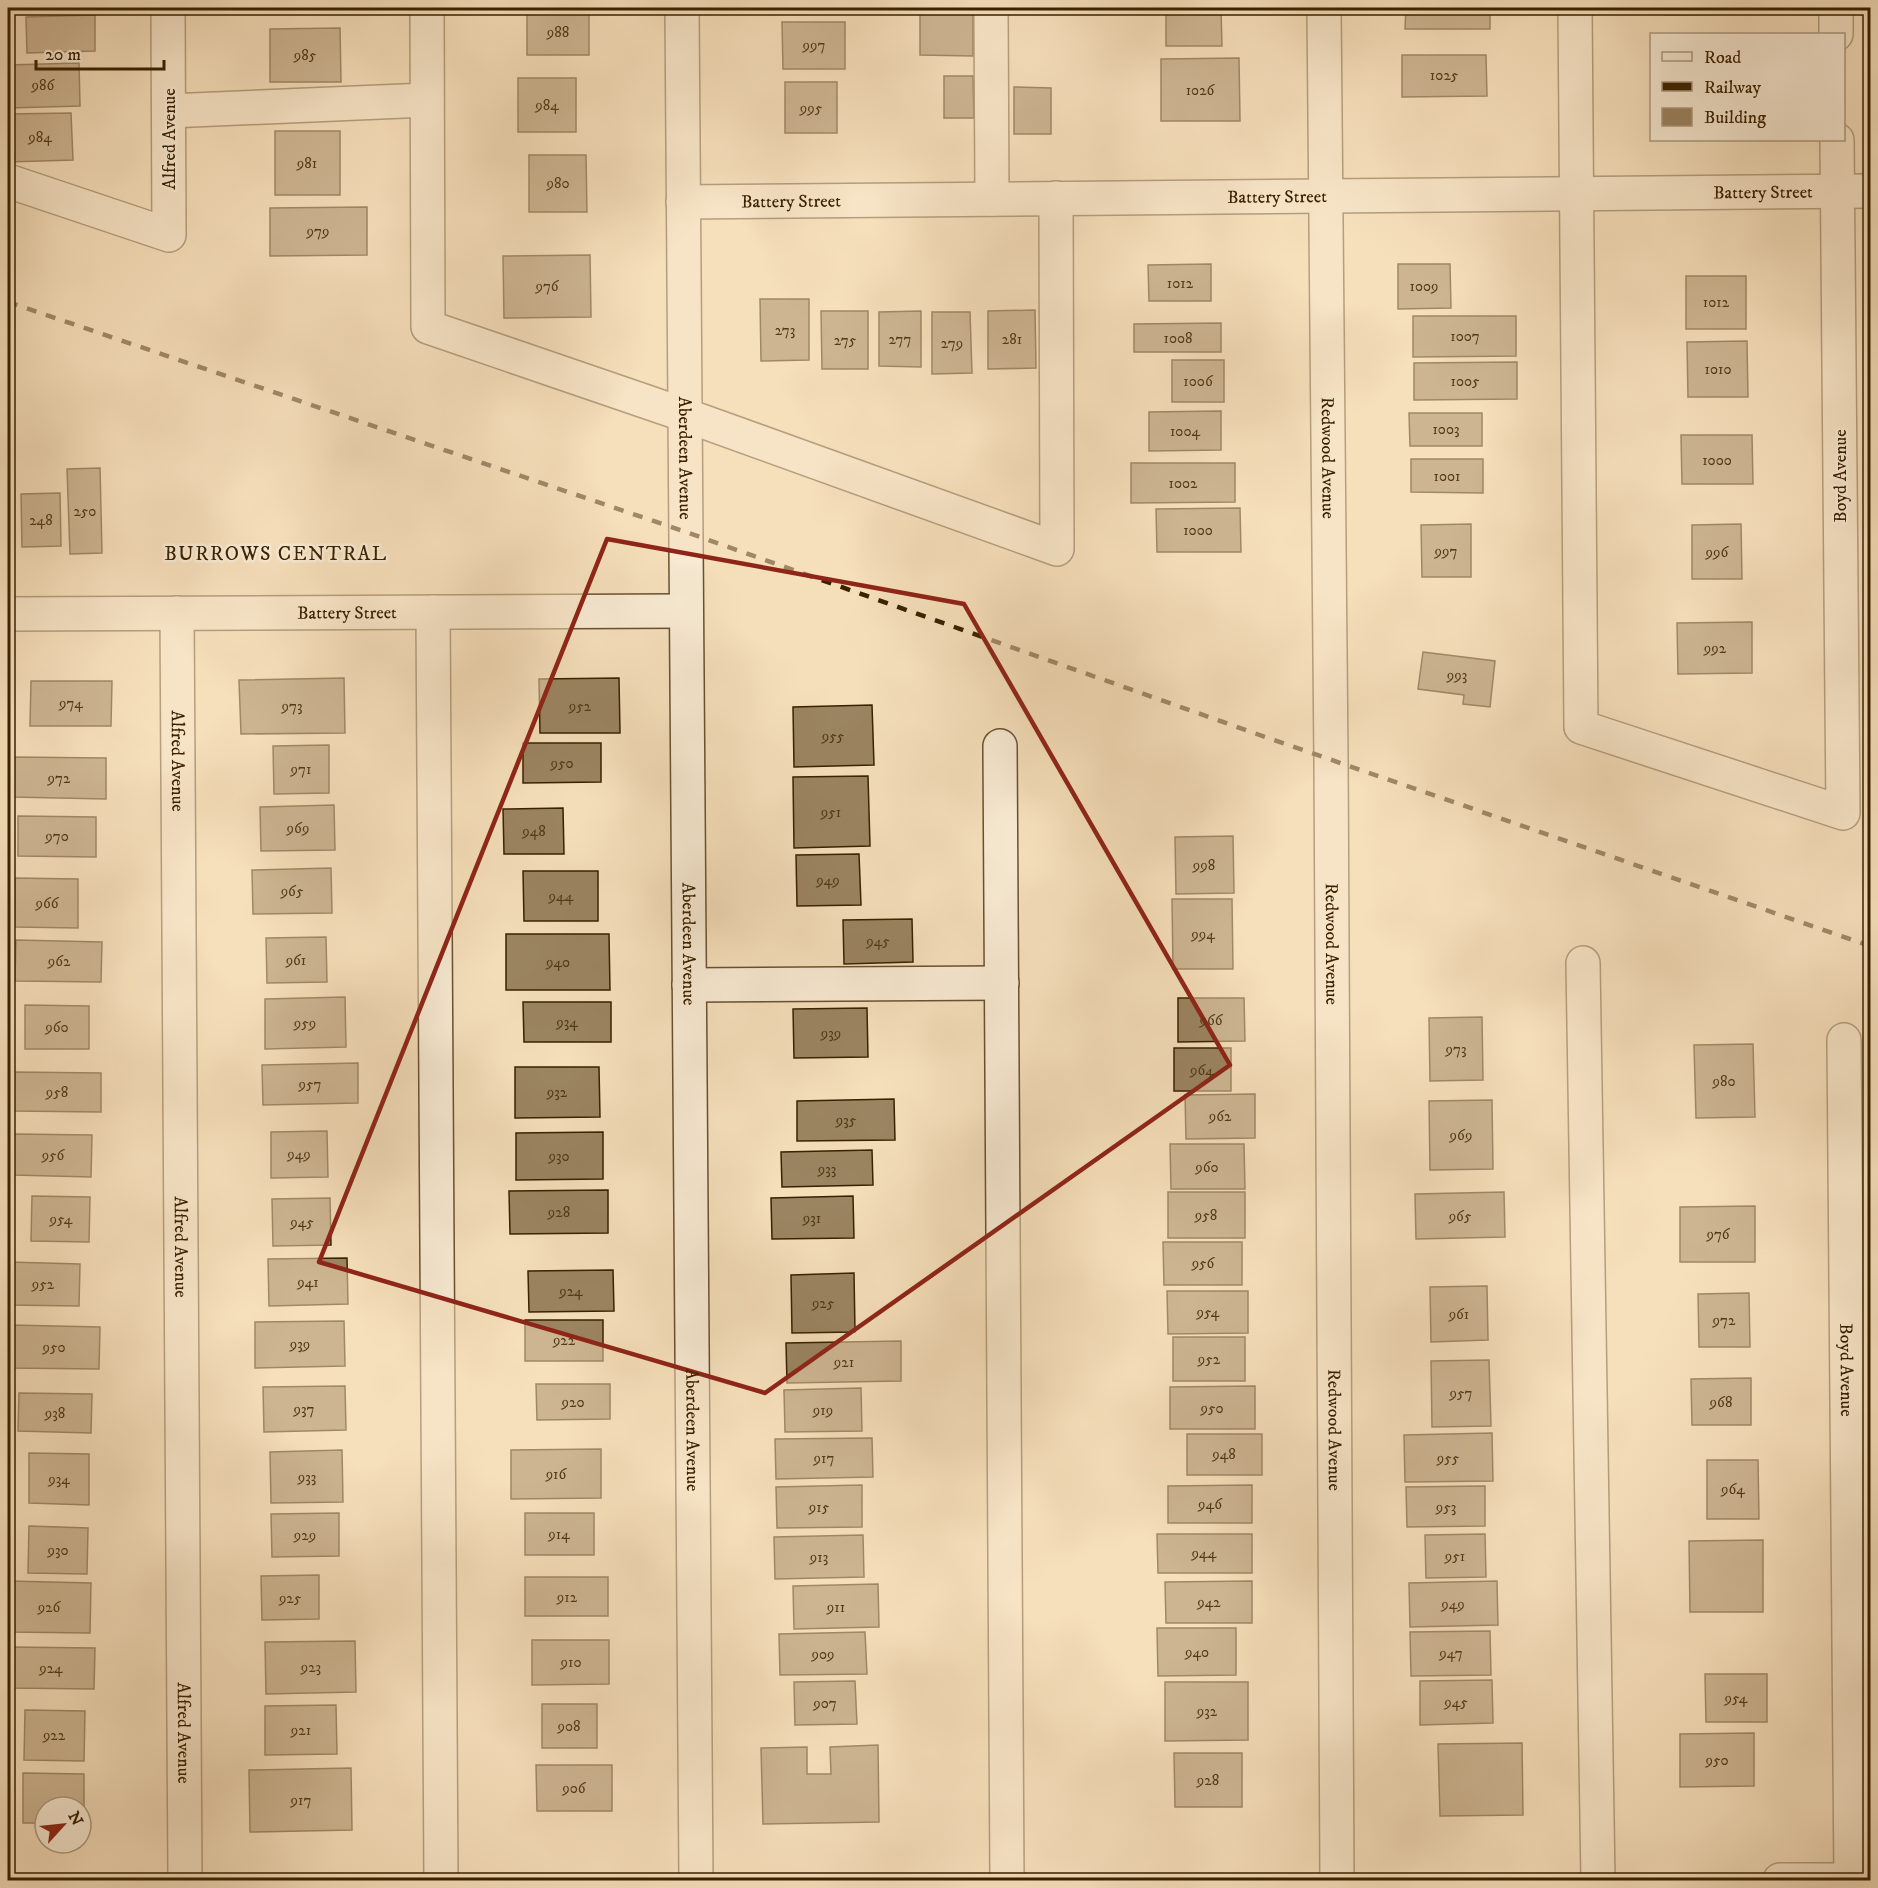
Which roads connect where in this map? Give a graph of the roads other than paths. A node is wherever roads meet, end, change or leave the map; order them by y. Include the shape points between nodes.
1 (168, 8) edge
2 (427, 8) edge
3 (681, 8) edge
4 (991, 8) edge
5 (1324, 8) edge
6 (1575, 8) edge
7 (1836, 8) edge
8 (1836, 33) edge
9 (428, 100) junction
10 (169, 111) junction
11 (1837, 141) edge
12 (8, 181) edge
13 (1837, 191) junction
14 (1870, 191) edge
15 (1576, 194) junction
16 (1325, 196) junction
17 (1056, 198) junction
18 (992, 199) junction
19 (683, 202) junction
20 (685, 415) junction
21 (686, 611) junction
22 (433, 612) junction
23 (177, 613) junction
24 (8, 614) edge
25 (1000, 746) dead end
26 (1583, 963) dead end
27 (1002, 983) junction
28 (689, 985) junction
29 (1844, 1040) dead end
30 (1859, 1445) edge
31 (1851, 1880) edge
32 (1870, 1880) edge
33 (185, 1881) edge
34 (441, 1881) edge
35 (696, 1881) edge
36 (1007, 1881) edge
37 (1336, 1881) edge
38 (1598, 1881) edge
39 (1780, 1881) edge

1 - 10 street, Alfred Avenue
2 - 9 street
3 - 19 street, Aberdeen Avenue
4 - 18 street
5 - 16 street, Redwood Avenue
6 - 15 street
7 - 8 street
9 - 10 street
9 - 20 street via 428,327
10 - 12 street, Alfred Avenue via 169,235
11 - 13 street, Boyd Avenue
13 - 14 street, Battery Street
13 - 15 street, Battery Street
13 - 15 street, Boyd Avenue via 1843,813 1581,727
15 - 16 street, Battery Street
16 - 17 street, Battery Street
16 - 37 street, Redwood Avenue
17 - 18 street, Battery Street
17 - 20 street via 1057,549
18 - 19 street, Battery Street
19 - 20 street, Aberdeen Avenue
20 - 21 street, Aberdeen Avenue
21 - 22 street, Battery Street
21 - 28 street, Aberdeen Avenue
22 - 23 street, Battery Street
22 - 34 street
23 - 24 street, Battery Street
23 - 33 street, Alfred Avenue
25 - 27 street
26 - 38 street
27 - 28 street
27 - 36 street
28 - 35 street, Aberdeen Avenue
29 - 30 street, Boyd Avenue
30 - 31 street, Boyd Avenue
31 - 32 street
31 - 39 street

